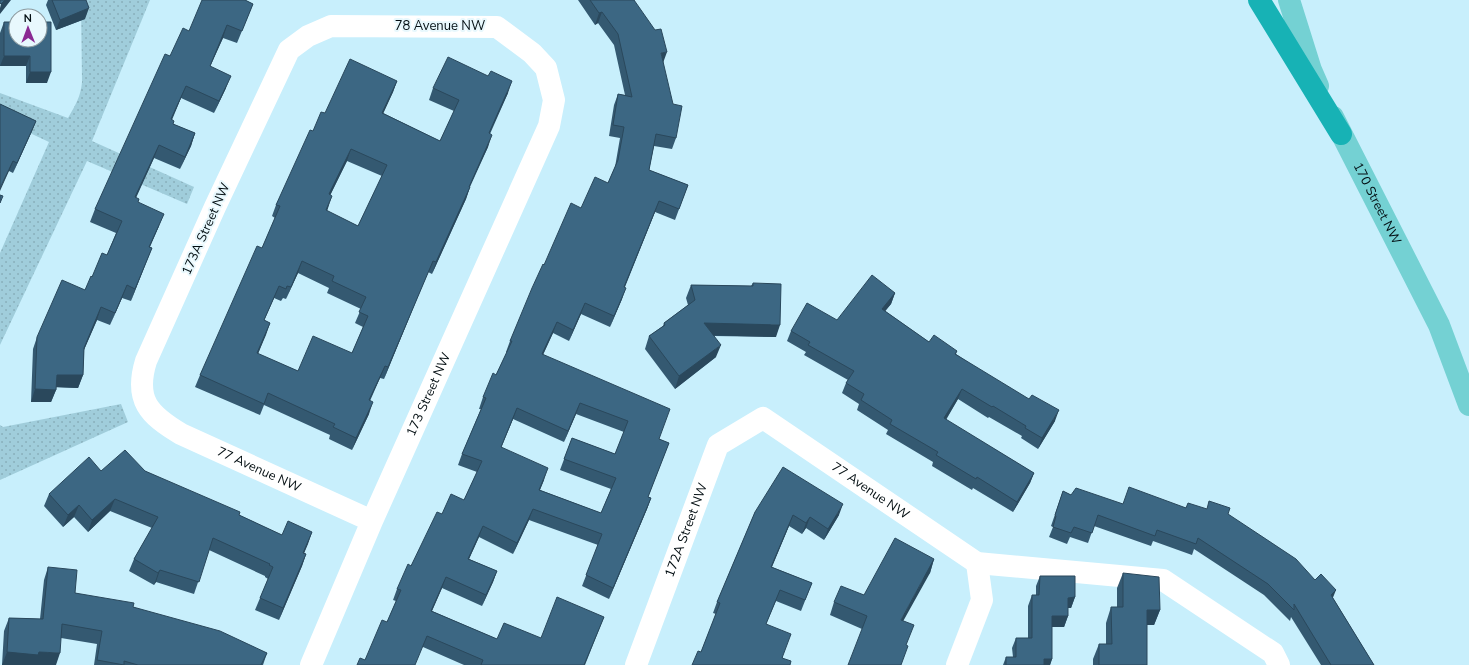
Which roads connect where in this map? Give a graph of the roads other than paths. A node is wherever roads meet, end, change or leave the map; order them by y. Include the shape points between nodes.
1 (1260, 0) edge
2 (1289, 0) edge
3 (289, 50) joint
4 (549, 126) joint
5 (1341, 134) junction
6 (1469, 405) edge
7 (150, 411) joint
8 (763, 418) joint
9 (372, 521) junction
10 (977, 563) junction
11 (311, 665) edge
12 (636, 665) edge
13 (957, 665) edge
14 (1279, 665) edge

1 - 5 highway
2 - 5 main road, 170 Street NW via 1311,70
3 - 4 street, 78 Avenue NW via 308,36 331,26 497,27 532,53 546,68 554,100
3 - 7 street, 173A Street NW via 146,361 142,389
4 - 9 street, 173 Street NW
5 - 6 main road, 170 Street NW via 1439,326
7 - 9 street, 77 Avenue NW via 181,434
8 - 10 street, 77 Avenue NW
8 - 12 street, 172A Street NW via 718,445
9 - 11 street, 173 Street NW
10 - 13 street via 982,600
10 - 14 street via 1163,580 1273,653

